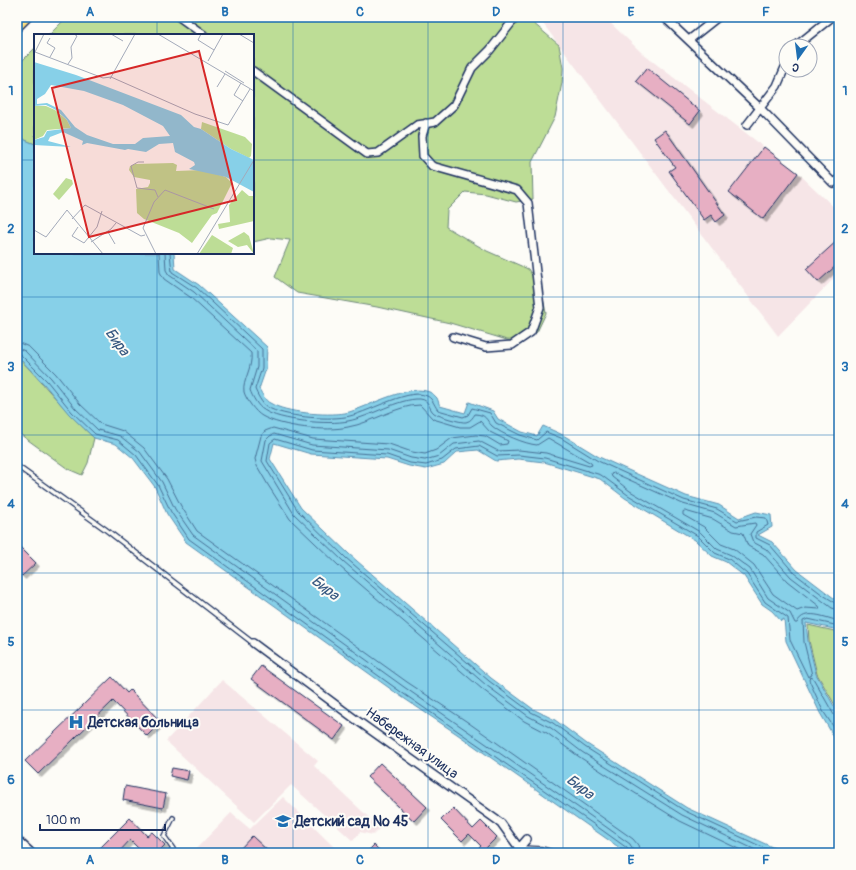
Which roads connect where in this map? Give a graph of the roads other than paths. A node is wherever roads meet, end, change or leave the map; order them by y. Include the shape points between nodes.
1 (26, 17) edge
2 (179, 17) edge
3 (516, 17) edge
4 (664, 17) edge
5 (718, 17) edge
6 (832, 17) edge
7 (17, 26) edge
8 (203, 34) edge
9 (805, 38) edge
10 (690, 40) junction
11 (254, 72) edge
12 (780, 78) edge
13 (760, 108) junction
14 (426, 124) junction
15 (747, 125) dead end
16 (839, 179) edge
17 (453, 337) dead end
18 (17, 466) edge
19 (253, 642) joint
20 (173, 818) dead end
21 (527, 839) dead end
22 (17, 841) edge
23 (517, 851) edge
24 (30, 853) edge
25 (170, 853) edge
26 (556, 853) edge

1 - 7 main road
2 - 8 street
3 - 14 street via 472,68 454,105 435,122
4 - 10 street
5 - 10 street
6 - 9 street
10 - 13 street
11 - 14 street via 367,154 378,153 417,125
12 - 13 street
13 - 15 street
13 - 16 street via 833,183
14 - 17 street via 422,136 423,156 432,166 517,190 528,203 540,307 531,332 512,345 486,347
18 - 19 lane via 105,529
19 - 23 street, Набережная улица via 355,719 501,823
20 - 25 lane via 164,836 173,849
21 - 23 street
22 - 24 main road
23 - 26 lane via 542,849

